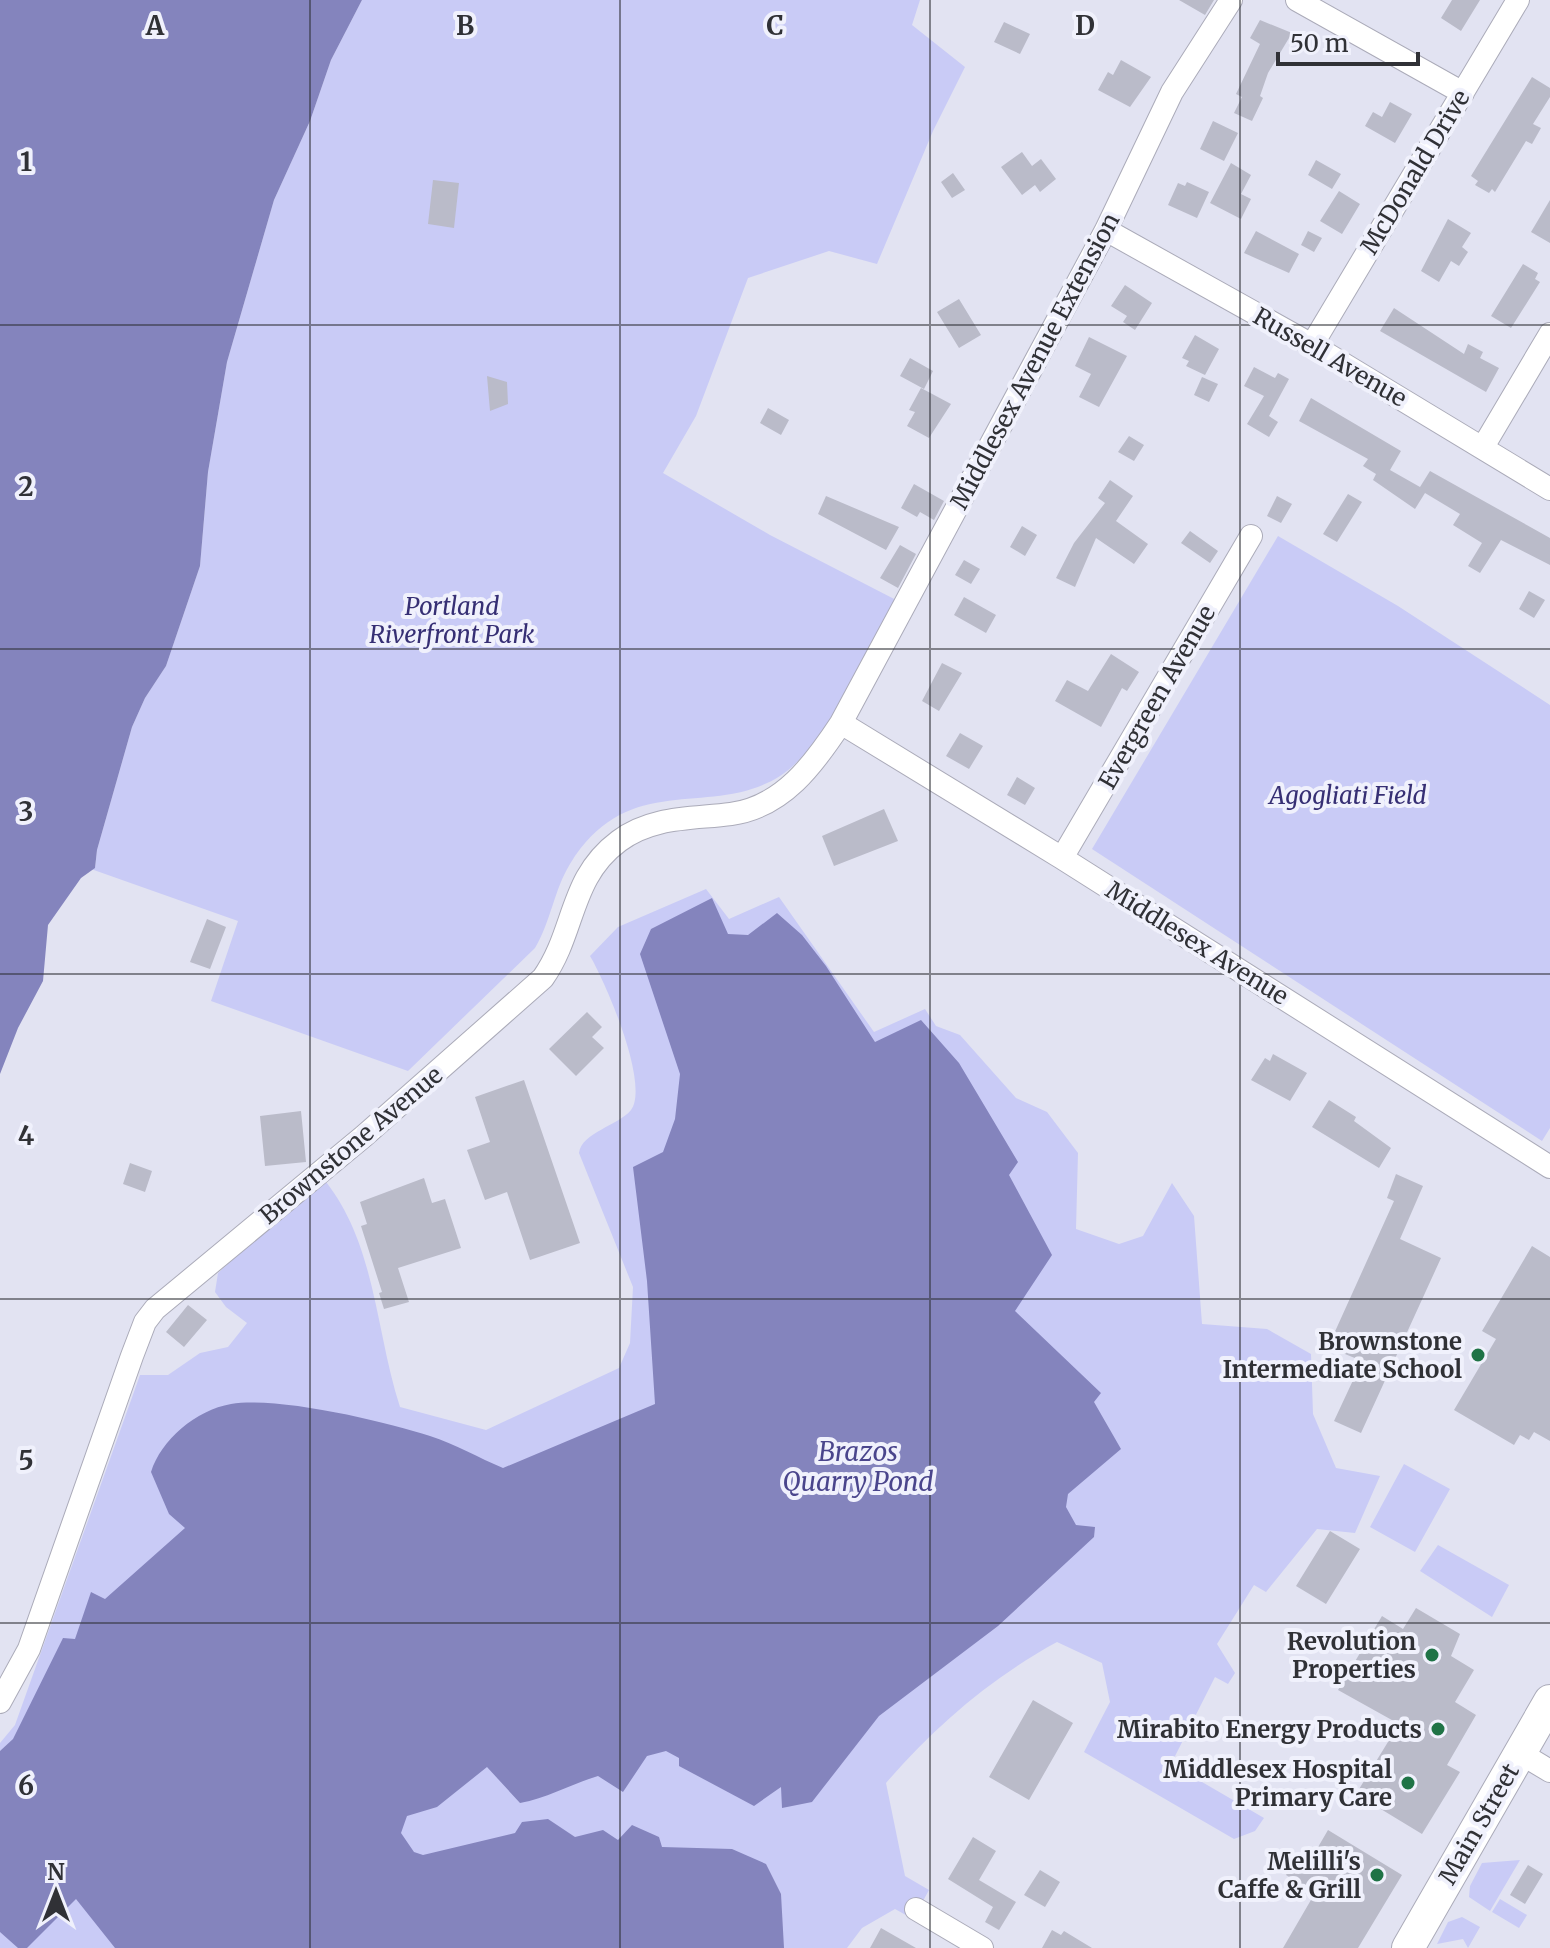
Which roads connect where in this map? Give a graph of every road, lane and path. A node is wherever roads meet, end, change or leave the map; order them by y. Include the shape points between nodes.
1 (1231, 0) edge
2 (1297, 0) edge
3 (1518, 0) edge
4 (1463, 93) junction
5 (1106, 230) junction
6 (1550, 334) edge
7 (1312, 345) junction
8 (1483, 447) junction
9 (1550, 489) edge
10 (1251, 536) dead end
11 (841, 723) junction
12 (1062, 858) junction
13 (1550, 1167) edge
14 (1550, 1701) edge
15 (0, 1702) edge
16 (1520, 1753) junction
17 (1550, 1771) edge
18 (916, 1909) dead end
19 (982, 1948) edge
20 (1408, 1948) edge

1 - 5 street, Middlesex Avenue Extension via 1172,92
2 - 4 street
3 - 4 street, McDonald Drive
4 - 7 street, McDonald Drive
5 - 7 street, Russell Avenue
5 - 11 street, Middlesex Avenue Extension
6 - 8 street
7 - 8 street, Russell Avenue
8 - 9 street, Russell Avenue
10 - 12 street, Evergreen Avenue
11 - 12 street, Middlesex Avenue
11 - 15 street, Brownstone Avenue via 814,764 766,802 740,813 654,824 610,848 582,882 559,954 543,978 357,1142 155,1309 132,1356 29,1649
12 - 13 street, Middlesex Avenue
14 - 16 main road, Main Street
16 - 17 street
16 - 20 main road, Main Street
18 - 19 street

